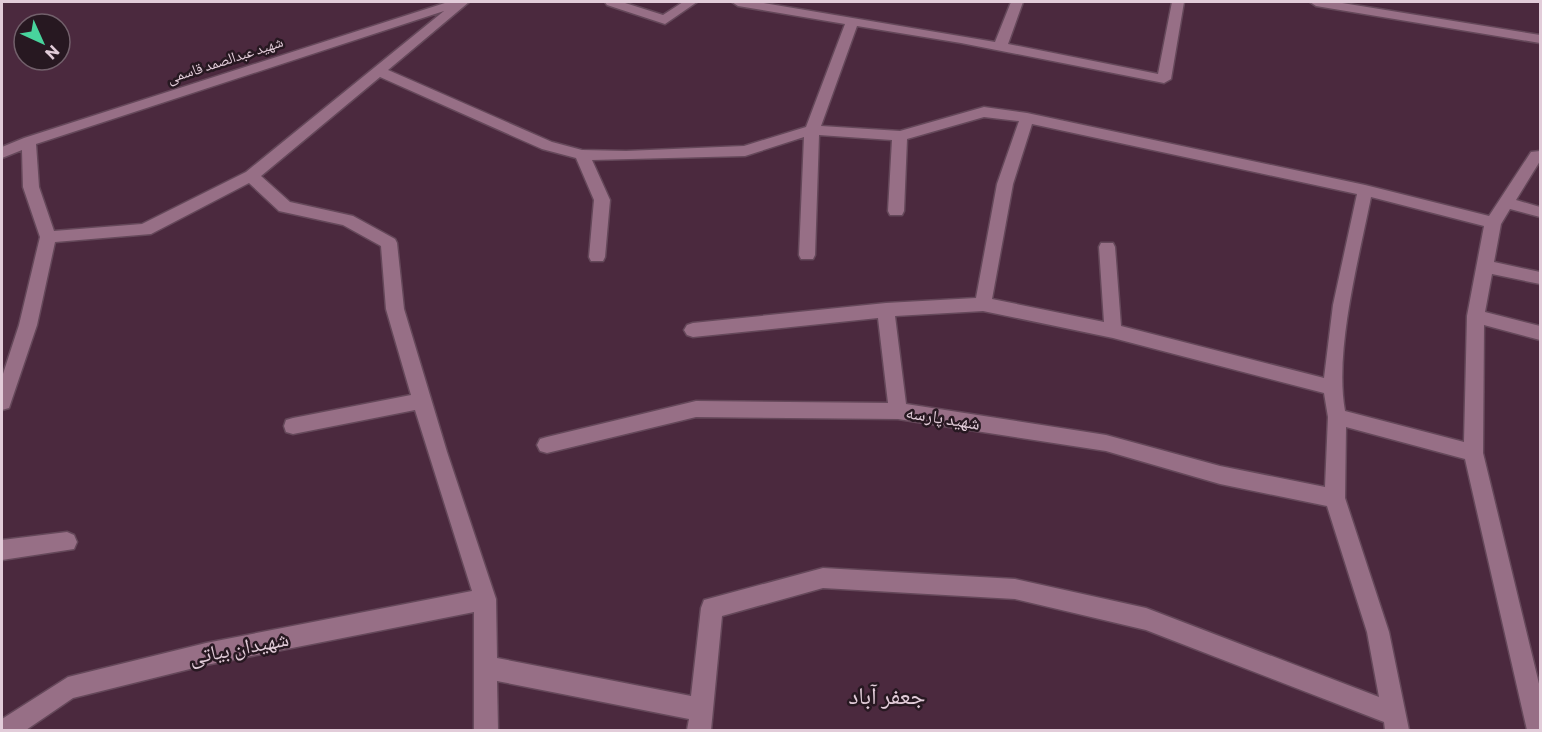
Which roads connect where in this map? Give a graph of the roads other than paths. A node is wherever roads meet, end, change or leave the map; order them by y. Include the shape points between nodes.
1 (462, 2) edge
2 (611, 2) edge
3 (692, 2) edge
4 (738, 2) edge
5 (1017, 2) edge
6 (1178, 2) edge
7 (1316, 2) edge
8 (852, 22) junction
9 (1540, 39) edge
10 (1000, 47) junction
11 (379, 71) junction
12 (1027, 118) junction
13 (812, 130) junction
14 (900, 136) junction
15 (29, 141) junction
16 (2, 153) edge
17 (582, 155) junction
18 (1540, 156) edge
19 (251, 176) junction
20 (1365, 190) junction
21 (1506, 203) junction
22 (896, 211) dead end
23 (1540, 212) edge
24 (1493, 223) junction
25 (48, 237) junction
26 (1107, 247) dead end
27 (807, 255) dead end
28 (597, 257) dead end
29 (1485, 266) junction
30 (1540, 278) edge
31 (983, 304) junction
32 (886, 310) junction
33 (1476, 316) junction
34 (693, 330) dead end
35 (1113, 331) junction
36 (1540, 333) edge
37 (1332, 388) junction
38 (422, 400) junction
39 (2, 402) edge
40 (898, 411) junction
41 (1337, 417) junction
42 (293, 426) dead end
43 (547, 445) dead end
44 (1473, 453) junction
45 (1335, 498) junction
46 (67, 542) dead end
47 (2, 550) edge
48 (484, 599) junction
49 (485, 667) junction
50 (700, 720) edge
51 (1396, 722) edge
52 (6, 730) edge
53 (486, 730) edge
54 (1539, 730) edge

1 - 11 street
1 - 15 street, شهید عبدالصمد قاسمی
2 - 3 street via 665,20
4 - 8 street
5 - 10 street
6 - 10 street via 1164,79
7 - 9 street
8 - 10 street
8 - 13 street
11 - 17 street via 547,146
11 - 19 street
12 - 14 street via 984,112
12 - 20 street
12 - 31 street via 1005,184
13 - 14 street
13 - 17 street via 745,151
13 - 27 street
14 - 22 street
15 - 16 street, شهید عبدالصمد قاسمی
15 - 25 street via 31,187
17 - 28 street via 602,200
18 - 21 street via 1536,156
19 - 25 street via 145,230
19 - 38 street via 285,207 347,220 389,243 395,309
20 - 24 street
20 - 37 street via 1342,305
21 - 23 street
21 - 24 street
24 - 29 street
25 - 39 street via 28,325
26 - 35 street
29 - 30 street
29 - 33 street
31 - 32 street
31 - 35 street
32 - 34 street
32 - 40 street
33 - 36 street
33 - 44 street
35 - 37 street
37 - 41 street
38 - 42 street
38 - 48 street
40 - 43 street, شهید پارسه via 696,409
40 - 45 street, شهید پارسه via 1106,443 1220,475
41 - 44 street
41 - 45 street
44 - 54 street
45 - 51 street via 1378,632
46 - 47 street
48 - 49 street
48 - 52 street, شهیدان بیاتی via 206,654 68,687
49 - 50 street
49 - 53 street
50 - 51 street via 712,608 823,578 1015,589 1146,619

